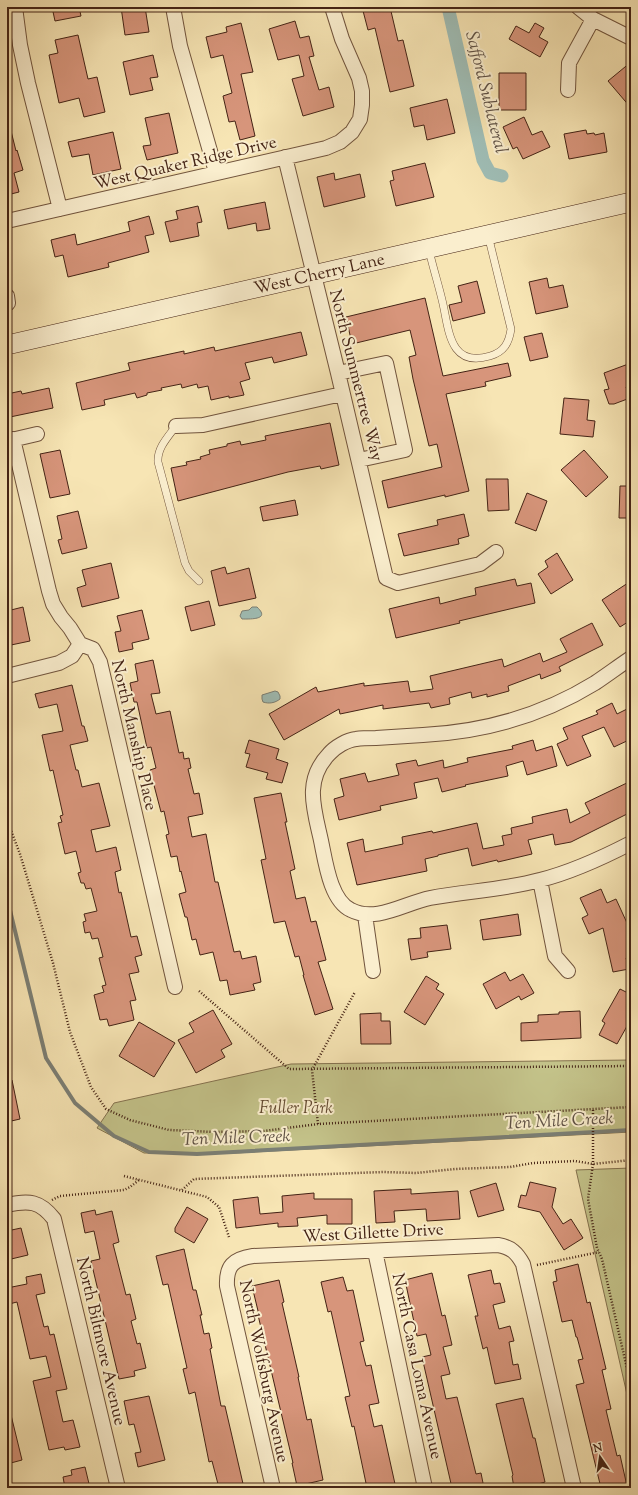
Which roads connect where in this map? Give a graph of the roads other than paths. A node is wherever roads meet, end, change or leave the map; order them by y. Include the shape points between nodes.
1 (15, 7) edge
2 (173, 7) edge
3 (332, 7) edge
4 (578, 7) edge
5 (593, 19) junction
6 (631, 38) edge
7 (568, 90) dead end
8 (285, 157) junction
9 (216, 172) junction
10 (631, 202) edge
11 (60, 209) junction
12 (7, 221) edge
13 (488, 234) junction
14 (428, 248) junction
15 (313, 274) junction
16 (7, 296) edge
17 (7, 304) edge
18 (7, 345) edge
19 (338, 373) junction
20 (342, 394) junction
21 (176, 426) joint
22 (37, 434) dead end
23 (10, 440) edge
24 (359, 460) junction
25 (496, 552) dead end
26 (199, 581) dead end
27 (80, 644) junction
28 (631, 658) edge
29 (7, 676) edge
30 (631, 843) edge
31 (540, 880) junction
32 (365, 915) junction
33 (373, 971) dead end
34 (568, 971) dead end
35 (175, 987) dead end
36 (7, 1204) edge
37 (375, 1251) junction
38 (233, 1263) joint
39 (118, 1488) edge
40 (273, 1488) edge
41 (425, 1488) edge
42 (574, 1488) edge

1 - 11 street via 28,83
2 - 9 street via 180,46
3 - 8 street, West Quaker Ridge Drive via 342,39 359,78 362,91 360,119 352,132 340,142 326,148
4 - 5 street
5 - 6 street
5 - 7 street via 569,63
8 - 9 street, West Quaker Ridge Drive
8 - 15 street, North Summertree Way
9 - 11 street, West Quaker Ridge Drive
10 - 13 main road, West Cherry Lane
11 - 12 street, West Quaker Ridge Drive
13 - 14 main road, West Cherry Lane
13 - 14 lane via 511,329 506,347 484,358 470,358 460,353 452,343
14 - 15 main road, West Cherry Lane
15 - 18 main road, West Cherry Lane
15 - 19 street, North Summertree Way
16 - 17 street
19 - 20 street, North Summertree Way
19 - 24 street via 386,363 405,450
20 - 21 street via 203,425
20 - 24 street, North Summertree Way
21 - 26 lane via 160,449 158,462 185,563
22 - 23 street, North Manship Place
23 - 27 street, North Manship Place via 49,591 57,610
24 - 25 street, North Summertree Way via 386,578 398,583 480,564
27 - 29 street via 72,656 59,663
27 - 35 street, North Manship Place via 93,649 100,662
28 - 32 street via 564,700 513,720 436,735 355,739 341,744 330,753 320,764 315,778 312,793 314,807 332,886 338,900 349,910
30 - 31 street via 566,873
31 - 32 street via 429,898 380,914
31 - 34 street via 555,956
32 - 33 street
36 - 39 street, North Biltmore Avenue via 21,1201 35,1203 42,1206 54,1219
37 - 38 street, West Gillette Drive via 253,1256 241,1258
37 - 41 street, North Casa Loma Avenue
37 - 42 street, West Gillette Drive via 498,1245 507,1246 514,1251 523,1264
38 - 40 street, North Wolfsburg Avenue via 226,1274 227,1286

